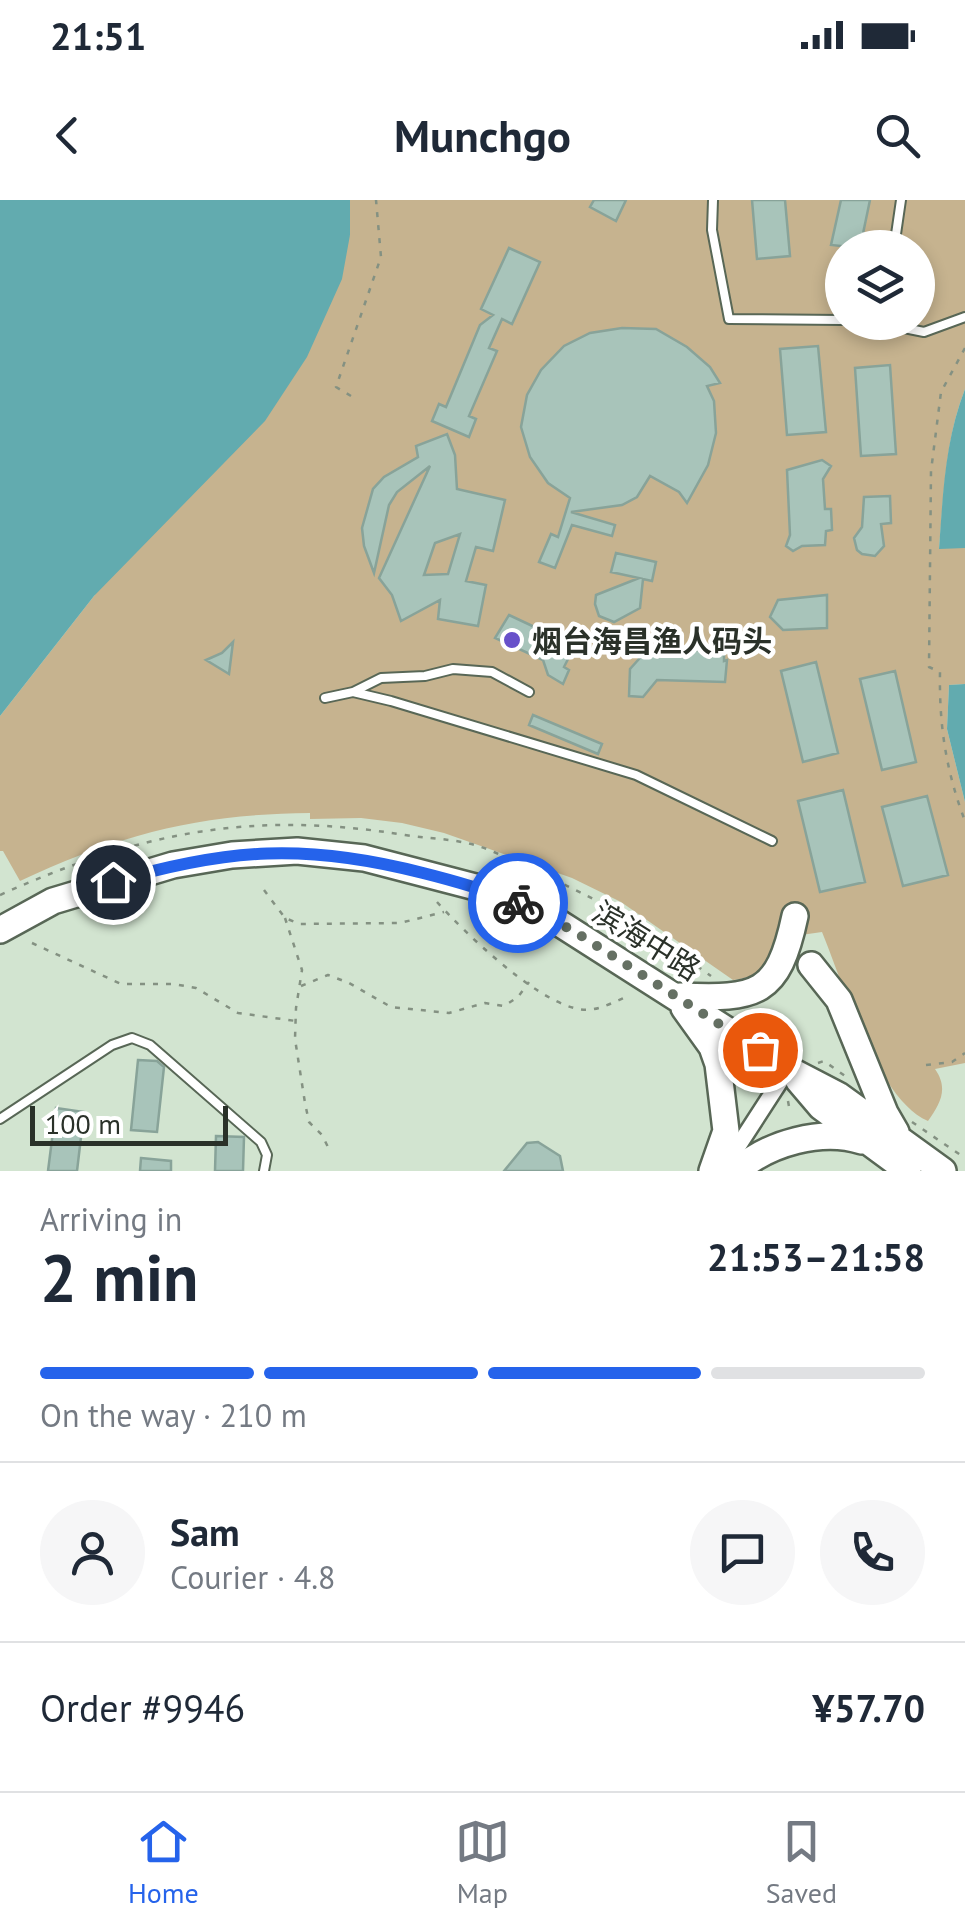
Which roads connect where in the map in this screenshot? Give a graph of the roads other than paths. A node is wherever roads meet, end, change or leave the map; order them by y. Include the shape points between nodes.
1 (713, 200) edge
2 (902, 200) edge
3 (897, 230) edge
4 (965, 317) edge
5 (825, 320) edge
6 (935, 328) edge
7 (354, 692) junction
8 (530, 692) dead end
9 (325, 698) dead end
10 (772, 842) dead end
11 (795, 916) dead end
12 (0, 930) edge
13 (811, 965) dead end
14 (675, 996) junction
15 (788, 1068) junction
16 (0, 1118) edge
17 (901, 1141) junction
18 (871, 1144) junction
19 (264, 1171) edge
20 (712, 1171) edge
21 (722, 1171) edge
22 (738, 1171) edge
23 (908, 1171) edge
24 (943, 1171) edge

1 - 5 lane via 729,319
2 - 3 lane
4 - 6 lane
7 - 8 lane via 382,678 453,669 492,672
7 - 9 lane
7 - 10 lane via 636,776
11 - 14 main road via 784,960 764,985 737,996
12 - 14 main road, 滨海中路 via 53,902 173,864 297,851 364,858 487,890 546,914
13 - 17 main road via 839,1000
14 - 15 main road, 滨海中路
14 - 20 main road via 718,1064 726,1131
15 - 17 main road, 滨海中路
15 - 18 main road, 滨海中路 via 820,1107
15 - 21 street
16 - 19 lane via 132,1038 150,1045 261,1142
17 - 24 main road, 滨海中路
18 - 22 main road via 830,1134 755,1155
18 - 23 main road, 滨海中路

